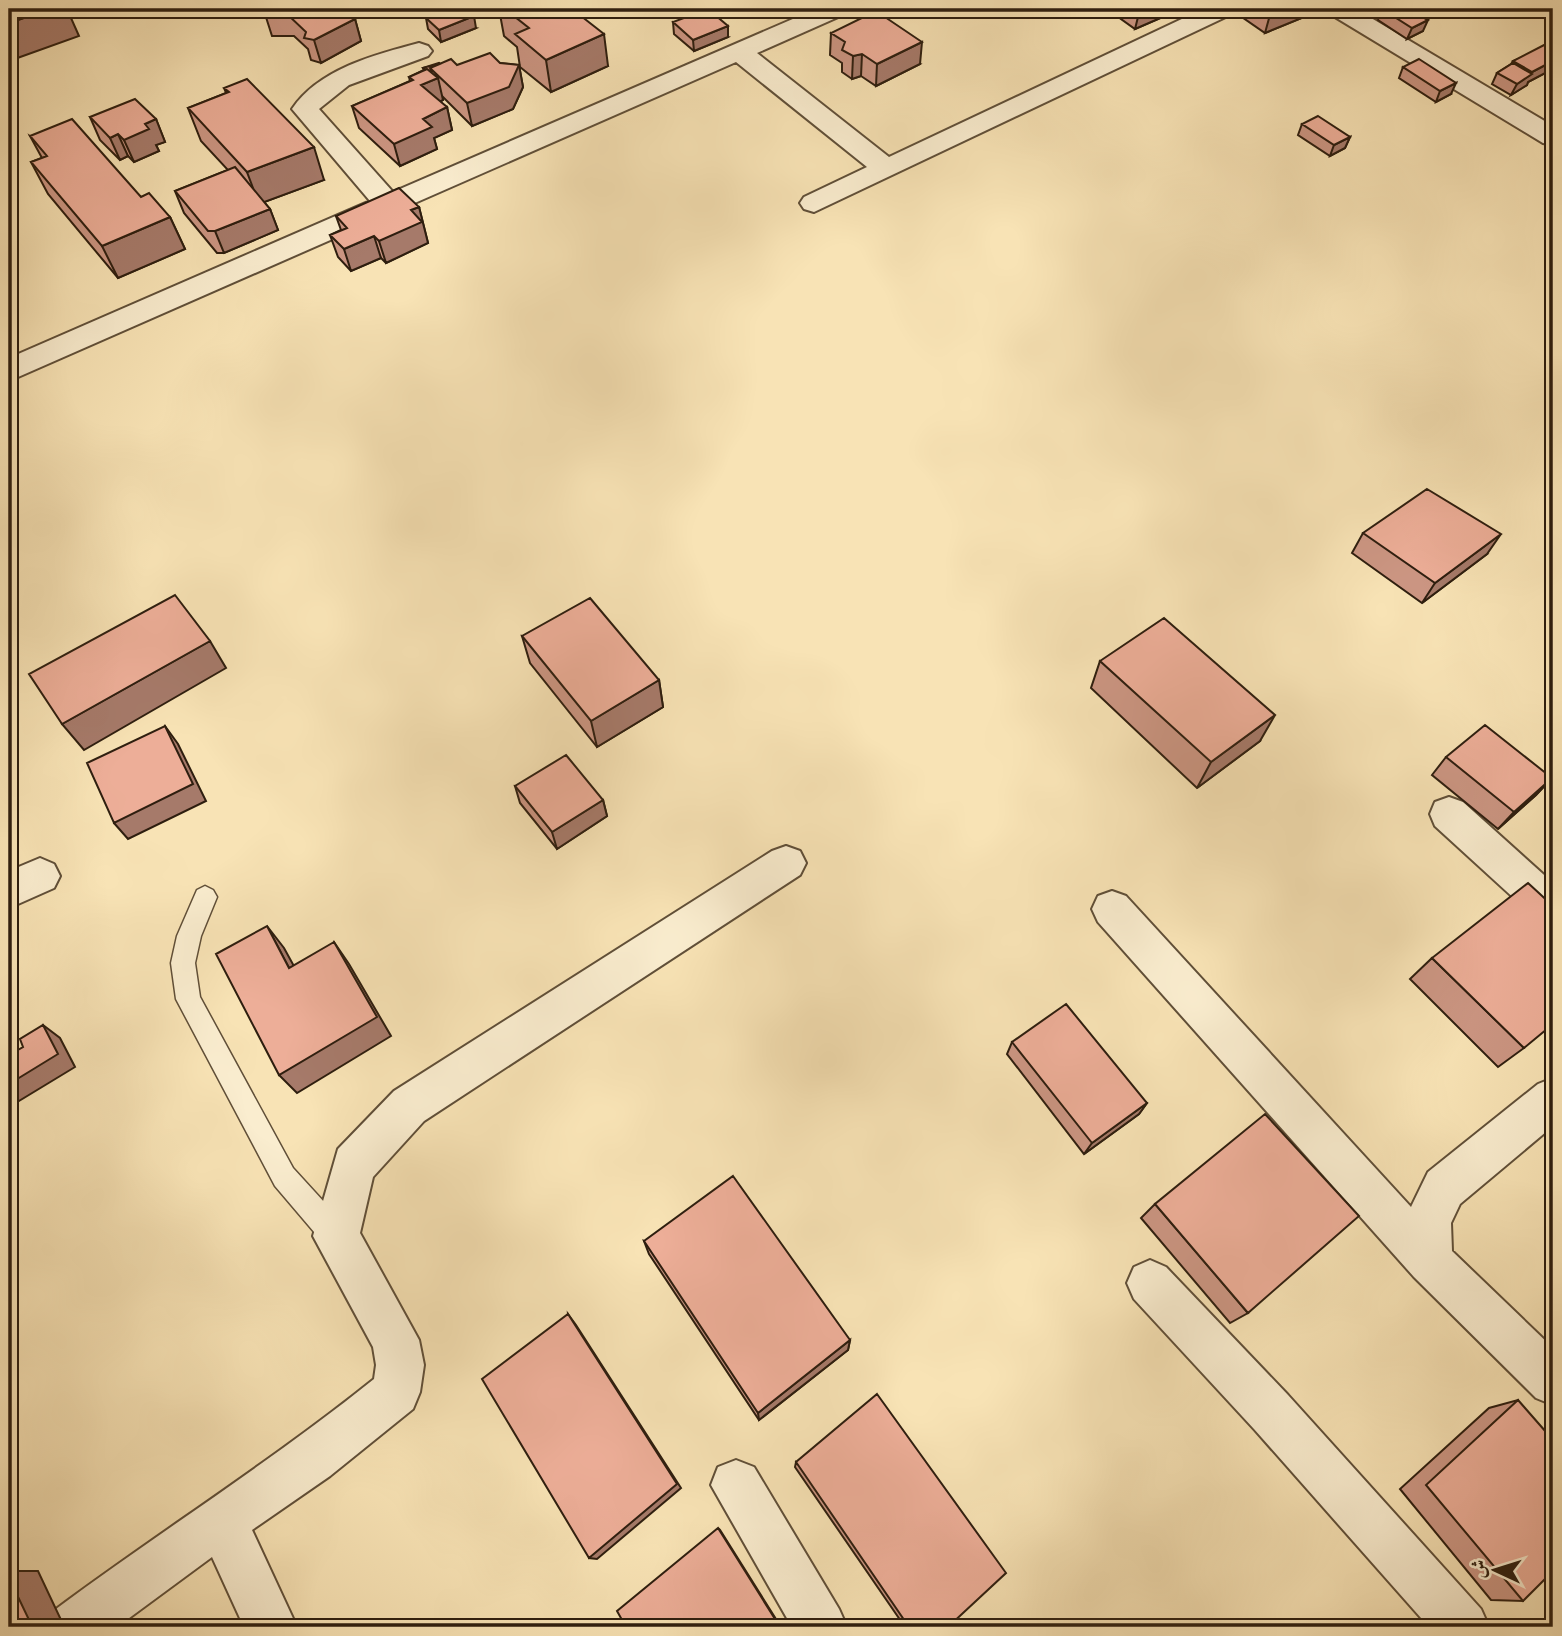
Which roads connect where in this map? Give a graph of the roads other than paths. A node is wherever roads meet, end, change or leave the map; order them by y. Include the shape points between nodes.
1 (836, 9) edge
2 (1223, 9) edge
3 (1339, 9) edge
4 (419, 51) dead end
5 (739, 52) junction
6 (1553, 137) edge
7 (887, 170) junction
8 (814, 203) dead end
9 (389, 205) junction
10 (9, 370) edge
11 (1449, 814) dead end
12 (786, 863) dead end
13 (205, 897) dead end
14 (1553, 908) edge
15 (1112, 909) dead end
16 (1553, 1098) edge
17 (335, 1236) junction
18 (1430, 1261) junction
19 (1150, 1283) dead end
20 (1553, 1381) edge
21 (736, 1485) dead end
22 (221, 1521) junction
23 (74, 1627) edge
24 (271, 1627) edge
25 (821, 1627) edge
26 (1463, 1627) edge

1 - 5 street
2 - 7 street
3 - 6 street
4 - 9 street via 329,85 312,97 306,109
5 - 7 street
5 - 9 street
7 - 8 street
9 - 10 street
11 - 14 street
12 - 17 street via 410,1106 354,1165
13 - 17 lane via 183,963 188,999 284,1177
15 - 18 street
16 - 18 street via 1444,1188 1428,1221
17 - 22 street via 395,1340 400,1365 396,1392 343,1437
18 - 20 street
19 - 26 street
21 - 25 street
22 - 23 street
22 - 24 street

